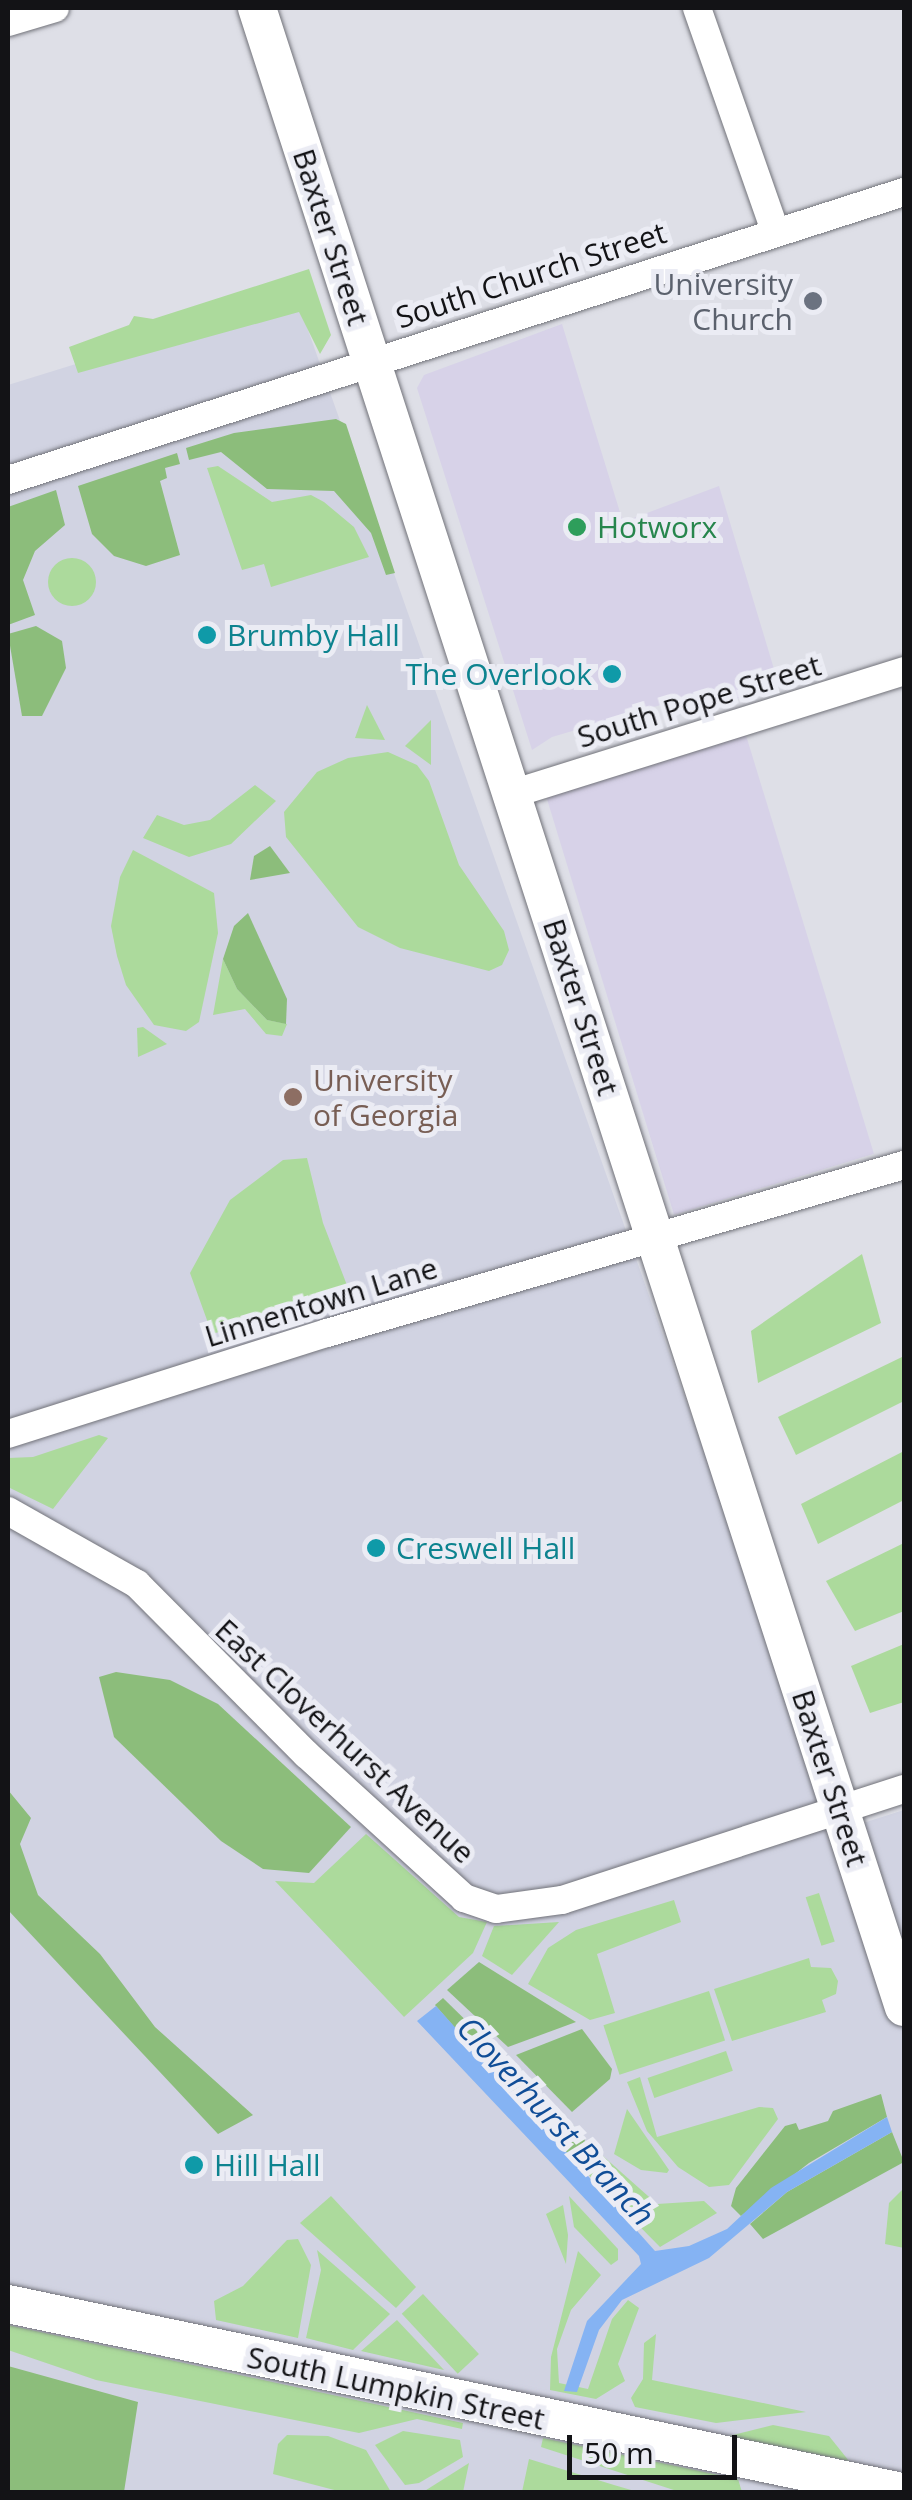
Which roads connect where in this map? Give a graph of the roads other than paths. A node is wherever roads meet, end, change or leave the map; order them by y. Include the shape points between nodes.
1 (55, 8) edge
2 (258, 8) edge
3 (698, 8) edge
4 (8, 22) edge
5 (904, 192) edge
6 (775, 231) junction
7 (371, 360) junction
8 (8, 480) edge
9 (904, 671) edge
10 (512, 794) junction
11 (904, 1165) edge
12 (655, 1239) junction
13 (8, 1434) edge
14 (8, 1511) edge
15 (904, 1788) edge
16 (841, 1810) junction
17 (904, 2007) edge
18 (8, 2304) edge
19 (902, 2492) edge

1 - 4 street
2 - 7 main road, Baxter Street
3 - 6 street
5 - 6 street, South Church Street
6 - 7 street, South Church Street
7 - 8 street, South Church Street
7 - 10 main road, Baxter Street
9 - 10 street, South Pope Street
10 - 12 main road, Baxter Street
11 - 12 street, Linnentown Lane
12 - 13 street, Linnentown Lane
12 - 16 main road, Baxter Street
14 - 16 street, East Cloverhurst Avenue via 138,1584 306,1754 464,1898 496,1908 562,1900
15 - 16 street, East Cloverhurst Avenue
16 - 17 main road, Baxter Street
18 - 19 main road, South Lumpkin Street

